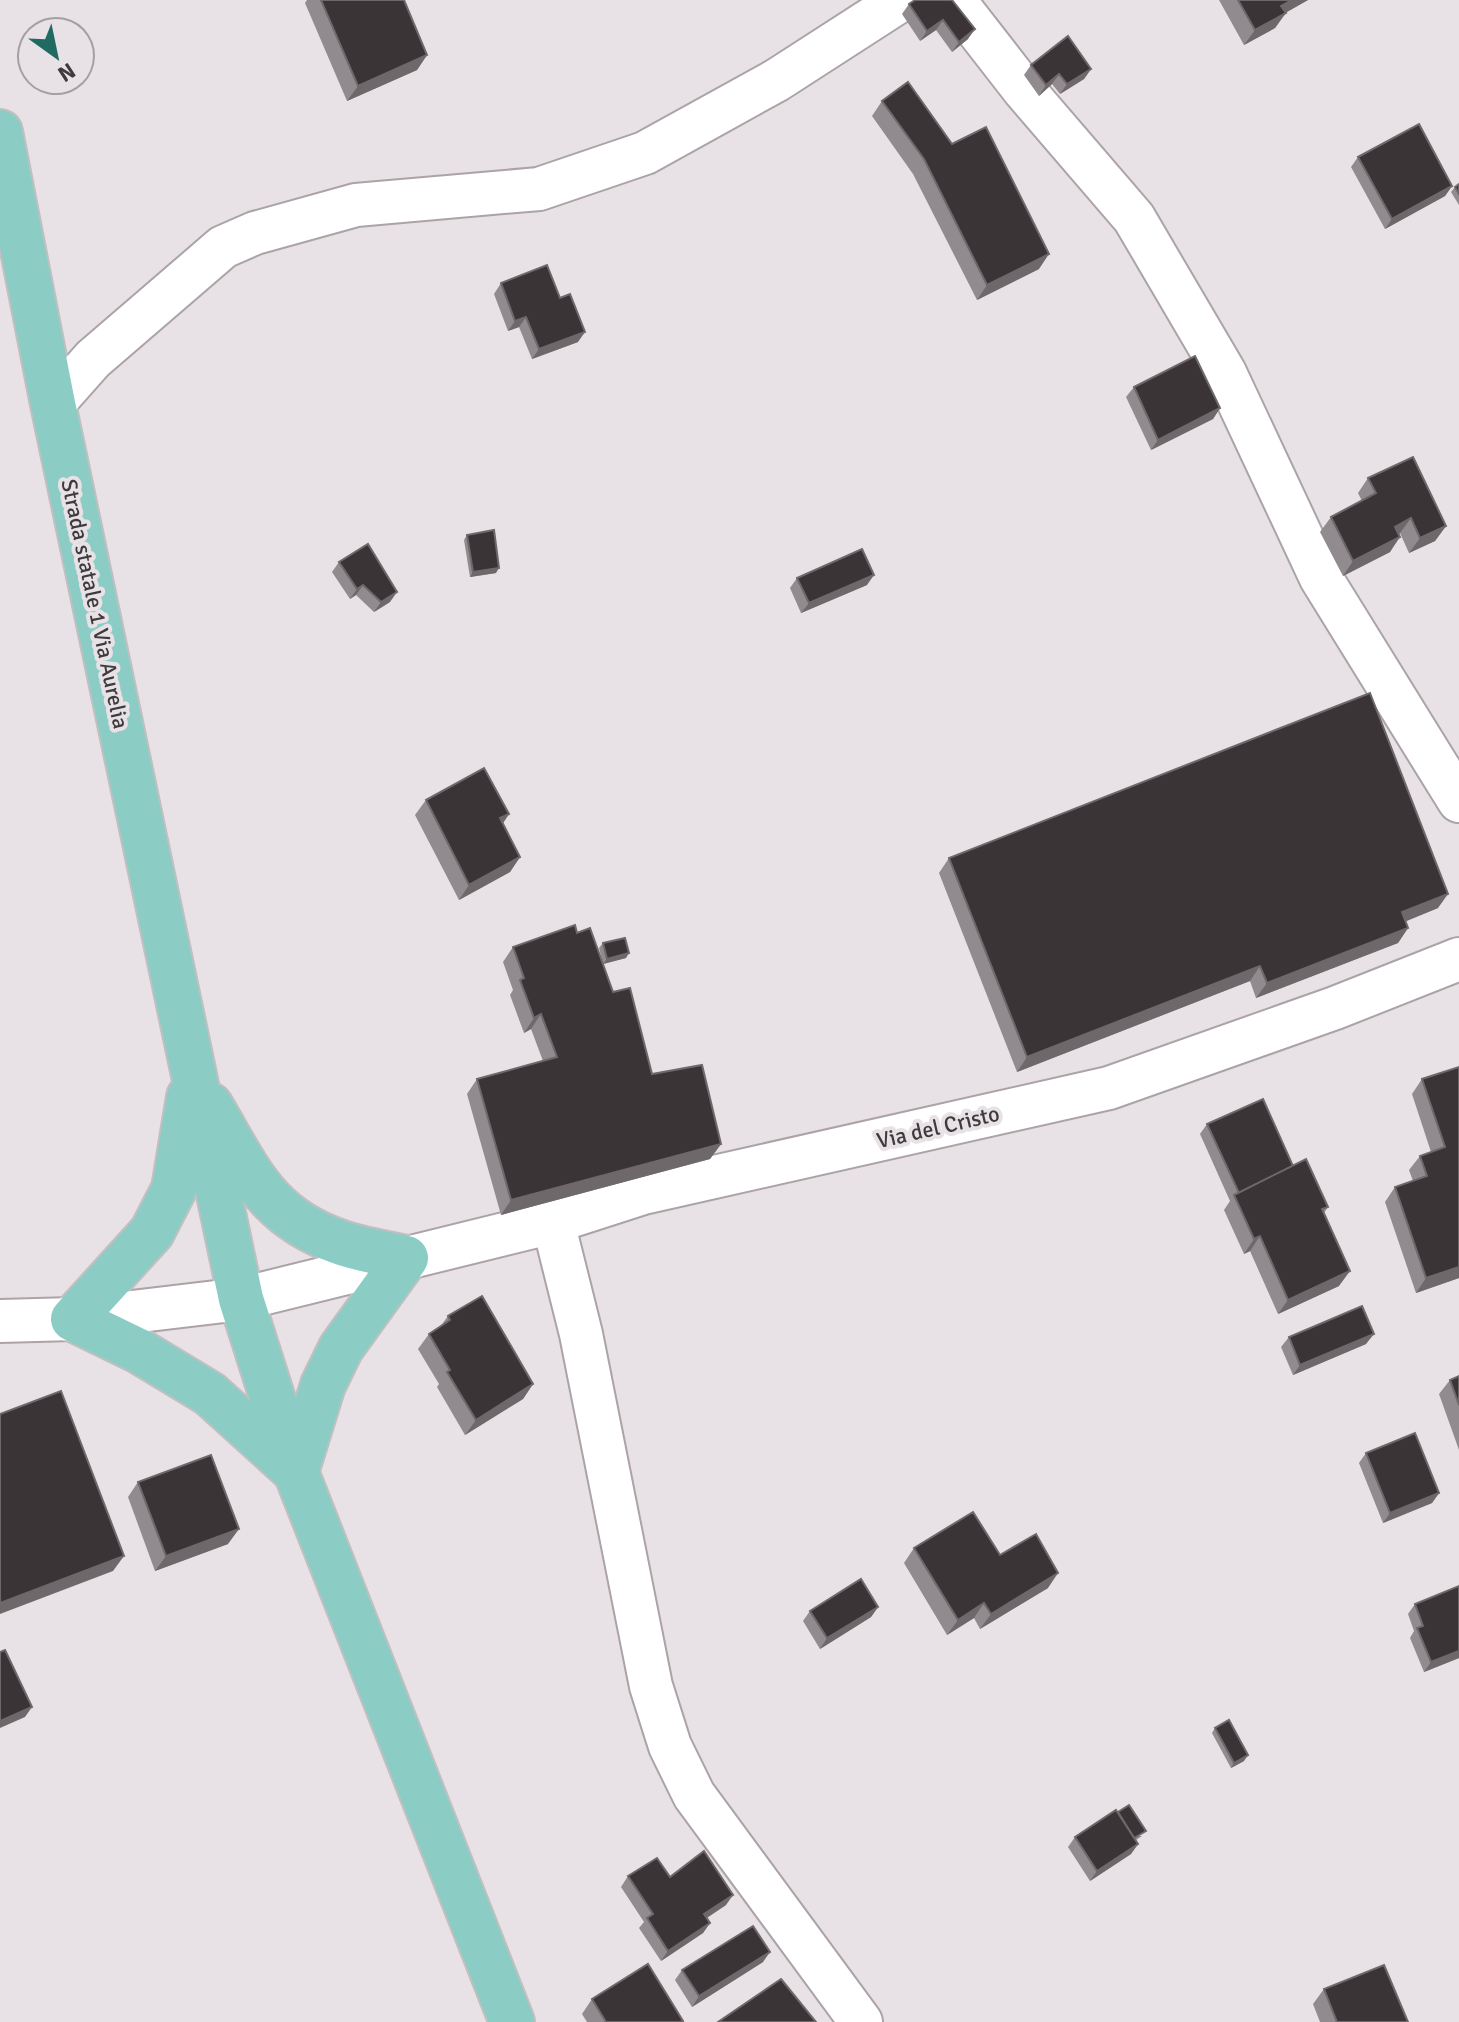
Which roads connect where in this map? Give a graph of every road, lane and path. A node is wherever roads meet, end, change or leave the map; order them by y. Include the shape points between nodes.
1 (901, 0) edge
2 (954, 0) edge
3 (0, 132) edge
4 (53, 404) junction
5 (1459, 801) edge
6 (1459, 959) edge
7 (193, 1075) junction
8 (553, 1222) junction
9 (406, 1258) junction
10 (241, 1299) junction
11 (73, 1319) junction
12 (0, 1321) edge
13 (296, 1472) junction
14 (512, 2022) edge
15 (861, 2022) edge

1 - 4 street via 777,80 645,153 539,189 356,205 223,247 93,359
2 - 5 street via 1134,218 1225,373 1321,578
3 - 4 main road, Strada statale 1 Via Aurelia
4 - 7 main road, Strada statale 1 Via Aurelia
6 - 8 street, Via del Cristo via 1109,1088 643,1193
7 - 9 main road via 263,1193 283,1213 341,1243
7 - 10 main road, Strada statale 1 Via Aurelia
7 - 11 main road via 174,1189 152,1232
8 - 9 street, Via del Cristo
8 - 15 street via 581,1334 651,1686 670,1746 694,1795
9 - 10 street, Via del Cristo
9 - 13 main road via 341,1348 323,1385
10 - 11 street, Via del Cristo
10 - 13 main road, Strada statale 1 Via Aurelia
11 - 12 street, Via del Cristo
11 - 13 main road via 210,1394
13 - 14 main road, Strada statale 1 Via Aurelia

